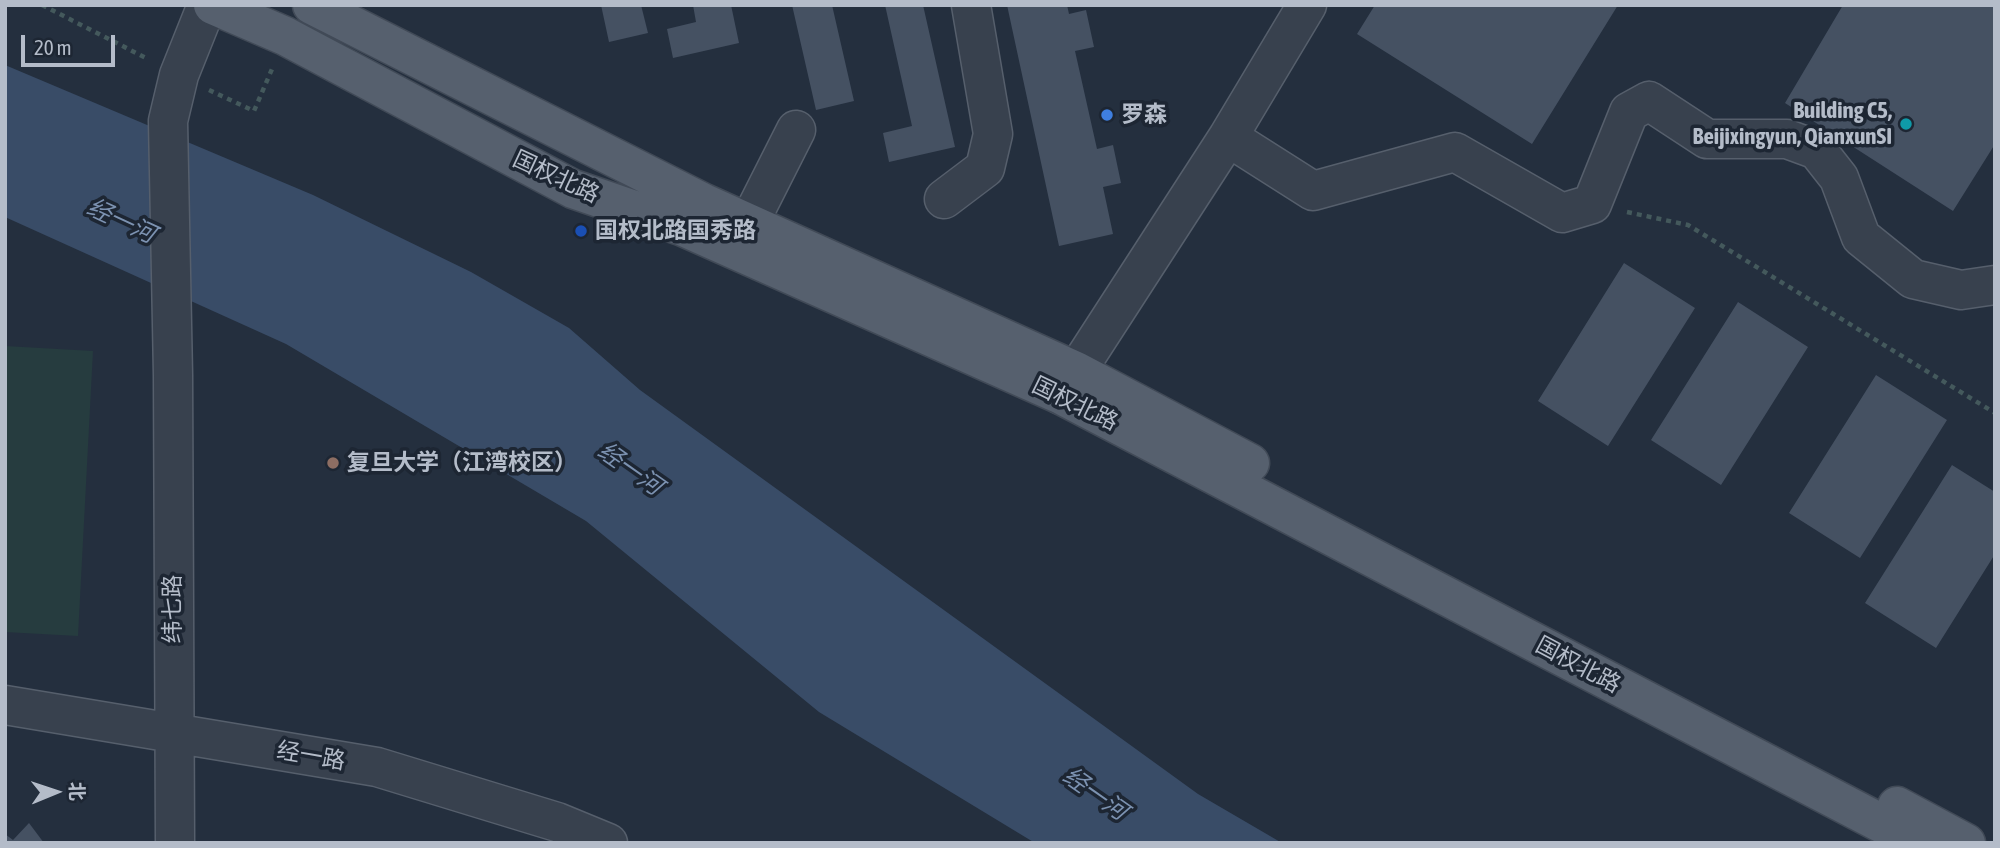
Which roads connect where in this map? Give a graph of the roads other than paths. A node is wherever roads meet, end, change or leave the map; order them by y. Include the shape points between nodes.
1 (206, 5) edge
2 (212, 5) edge
3 (312, 5) edge
4 (971, 5) edge
5 (1307, 5) edge
6 (796, 130) dead end
7 (1228, 137) junction
8 (944, 200) dead end
9 (749, 223) junction
10 (1995, 285) edge
11 (1068, 383) junction
12 (5, 705) edge
13 (174, 732) junction
14 (175, 843) edge
15 (608, 843) edge
16 (1919, 843) edge
17 (1966, 843) edge

1 - 13 street, 纬七路 via 179,75 169,121
2 - 11 main road, 国权北路 via 285,36 573,189 681,226
3 - 9 main road, 国权北路
4 - 8 street via 993,134 985,168
5 - 7 street
6 - 9 street
7 - 10 street via 1313,191 1455,152 1562,213 1592,204 1629,112 1649,101 1707,139 1787,139 1817,150 1839,178 1861,237 1913,279 1961,290
7 - 11 street
9 - 11 main road, 国权北路
11 - 16 main road, 国权北路
11 - 17 main road, 国权北路
12 - 13 street, 经一路
13 - 14 street, 纬七路
13 - 15 street, 经一路 via 377,767 556,822

